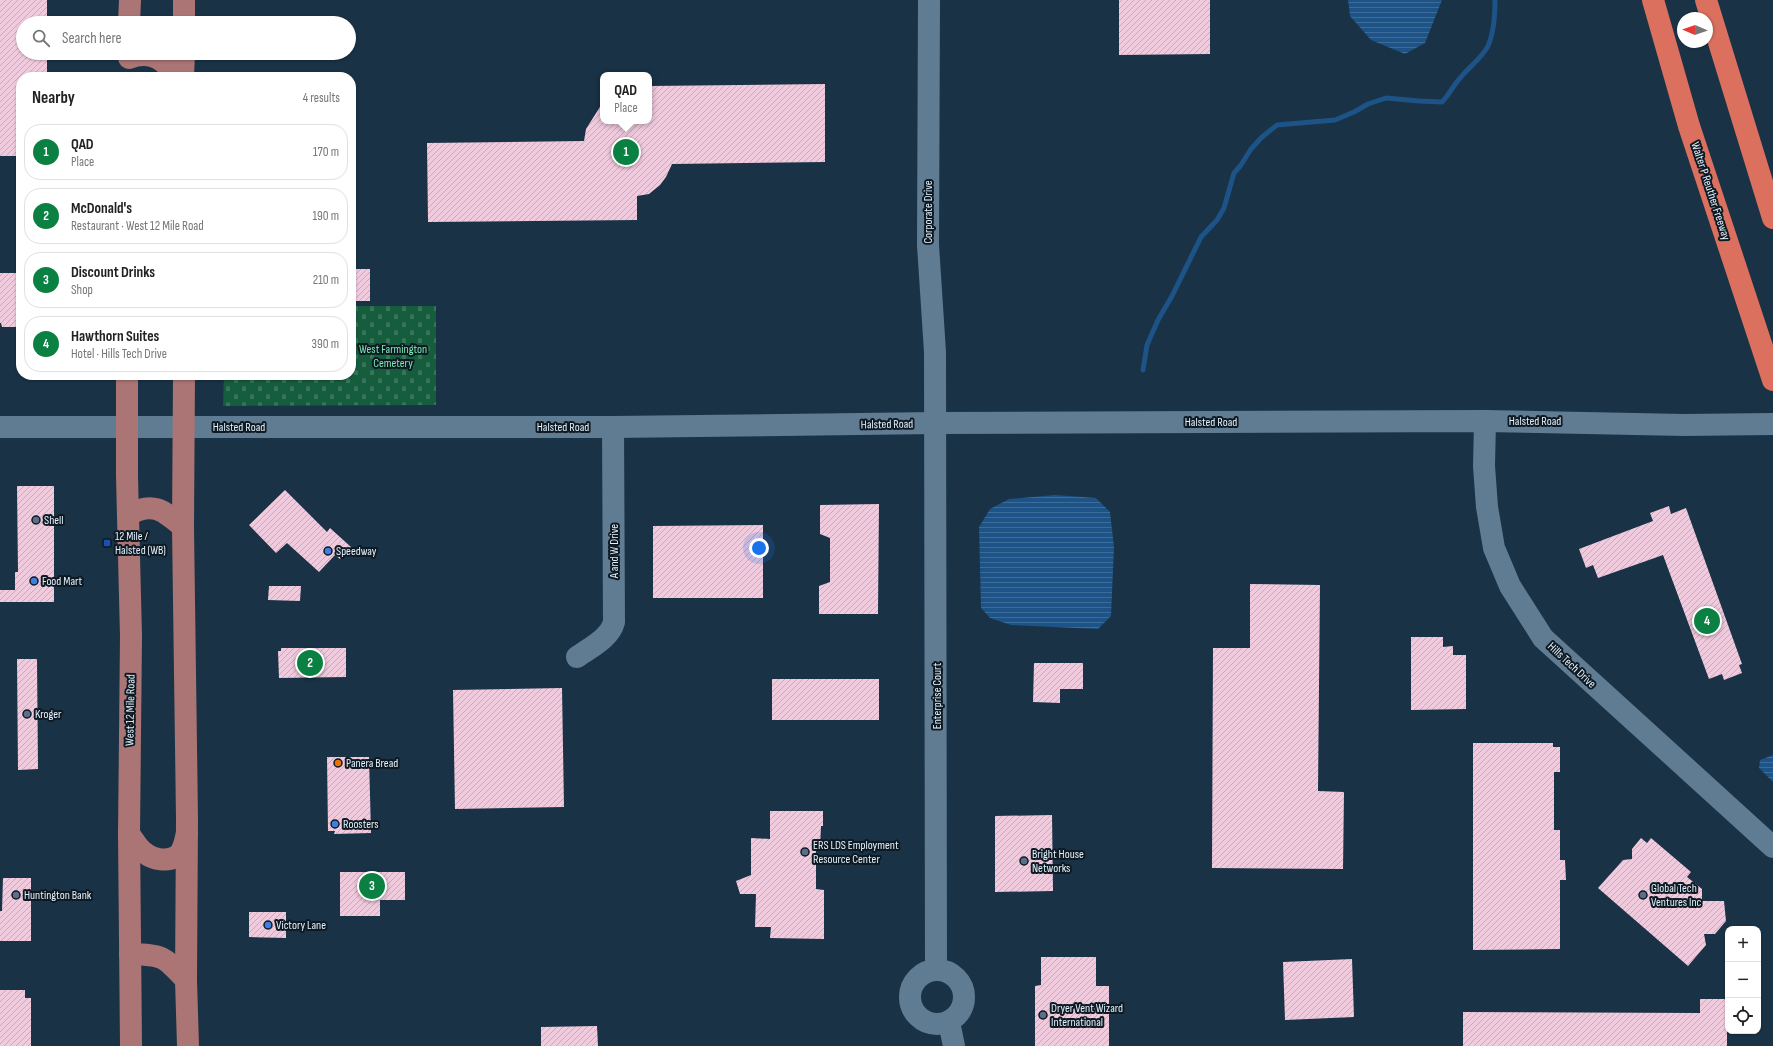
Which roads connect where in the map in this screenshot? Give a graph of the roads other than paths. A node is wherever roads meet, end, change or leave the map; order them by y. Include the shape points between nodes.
1 (130, 0) edge
2 (184, 0) edge
3 (929, 0) edge
4 (1653, 0) edge
5 (1706, 0) edge
6 (129, 16) edge
7 (184, 16) edge
8 (160, 60) edge
9 (184, 60) edge
10 (172, 72) edge
11 (184, 72) edge
12 (1773, 218) edge
13 (127, 380) edge
14 (184, 380) edge
15 (1773, 380) edge
16 (1485, 421) junction
17 (936, 423) junction
18 (1773, 424) edge
19 (0, 426) edge
20 (128, 427) junction
21 (185, 427) junction
22 (613, 427) junction
23 (128, 515) junction
24 (183, 527) junction
25 (578, 657) dead end
26 (188, 833) junction
27 (129, 834) junction
28 (1773, 847) edge
29 (130, 954) junction
30 (936, 969) junction
31 (186, 980) junction
32 (949, 1022) junction
33 (131, 1046) edge
34 (188, 1046) edge
35 (954, 1046) edge

1 - 6 main road
2 - 7 main road
3 - 17 street, Corporate Drive via 928,245 935,352
4 - 15 highway, Walter P Reuther Freeway via 1692,134
5 - 12 highway
8 - 10 main road
9 - 11 main road
13 - 20 main road, West 12 Mile Road
14 - 21 main road
16 - 17 street, Halsted Road
16 - 18 street, Halsted Road
16 - 28 street, Hills Tech Drive via 1484,466 1494,548 1510,586 1539,633 1575,669
17 - 22 street, Halsted Road
17 - 30 street, Enterprise Court
19 - 20 street, Halsted Road
20 - 21 street, Halsted Road
20 - 23 main road, West 12 Mile Road
21 - 22 street, Halsted Road
21 - 24 main road
22 - 25 street, A and W Drive via 614,622 608,635
23 - 24 main road via 139,509 153,508 170,516
23 - 27 main road, West 12 Mile Road via 131,636
24 - 26 main road
26 - 27 main road via 178,855 160,860 144,853
26 - 31 main road
27 - 29 main road, West 12 Mile Road
29 - 31 main road via 155,955 168,961
29 - 33 main road, West 12 Mile Road
30 - 32 street via 947,970 963,985 963,1006 958,1016
30 - 32 street via 926,971 917,978 910,998 912,1008 918,1017 928,1023
31 - 34 main road
32 - 35 street

